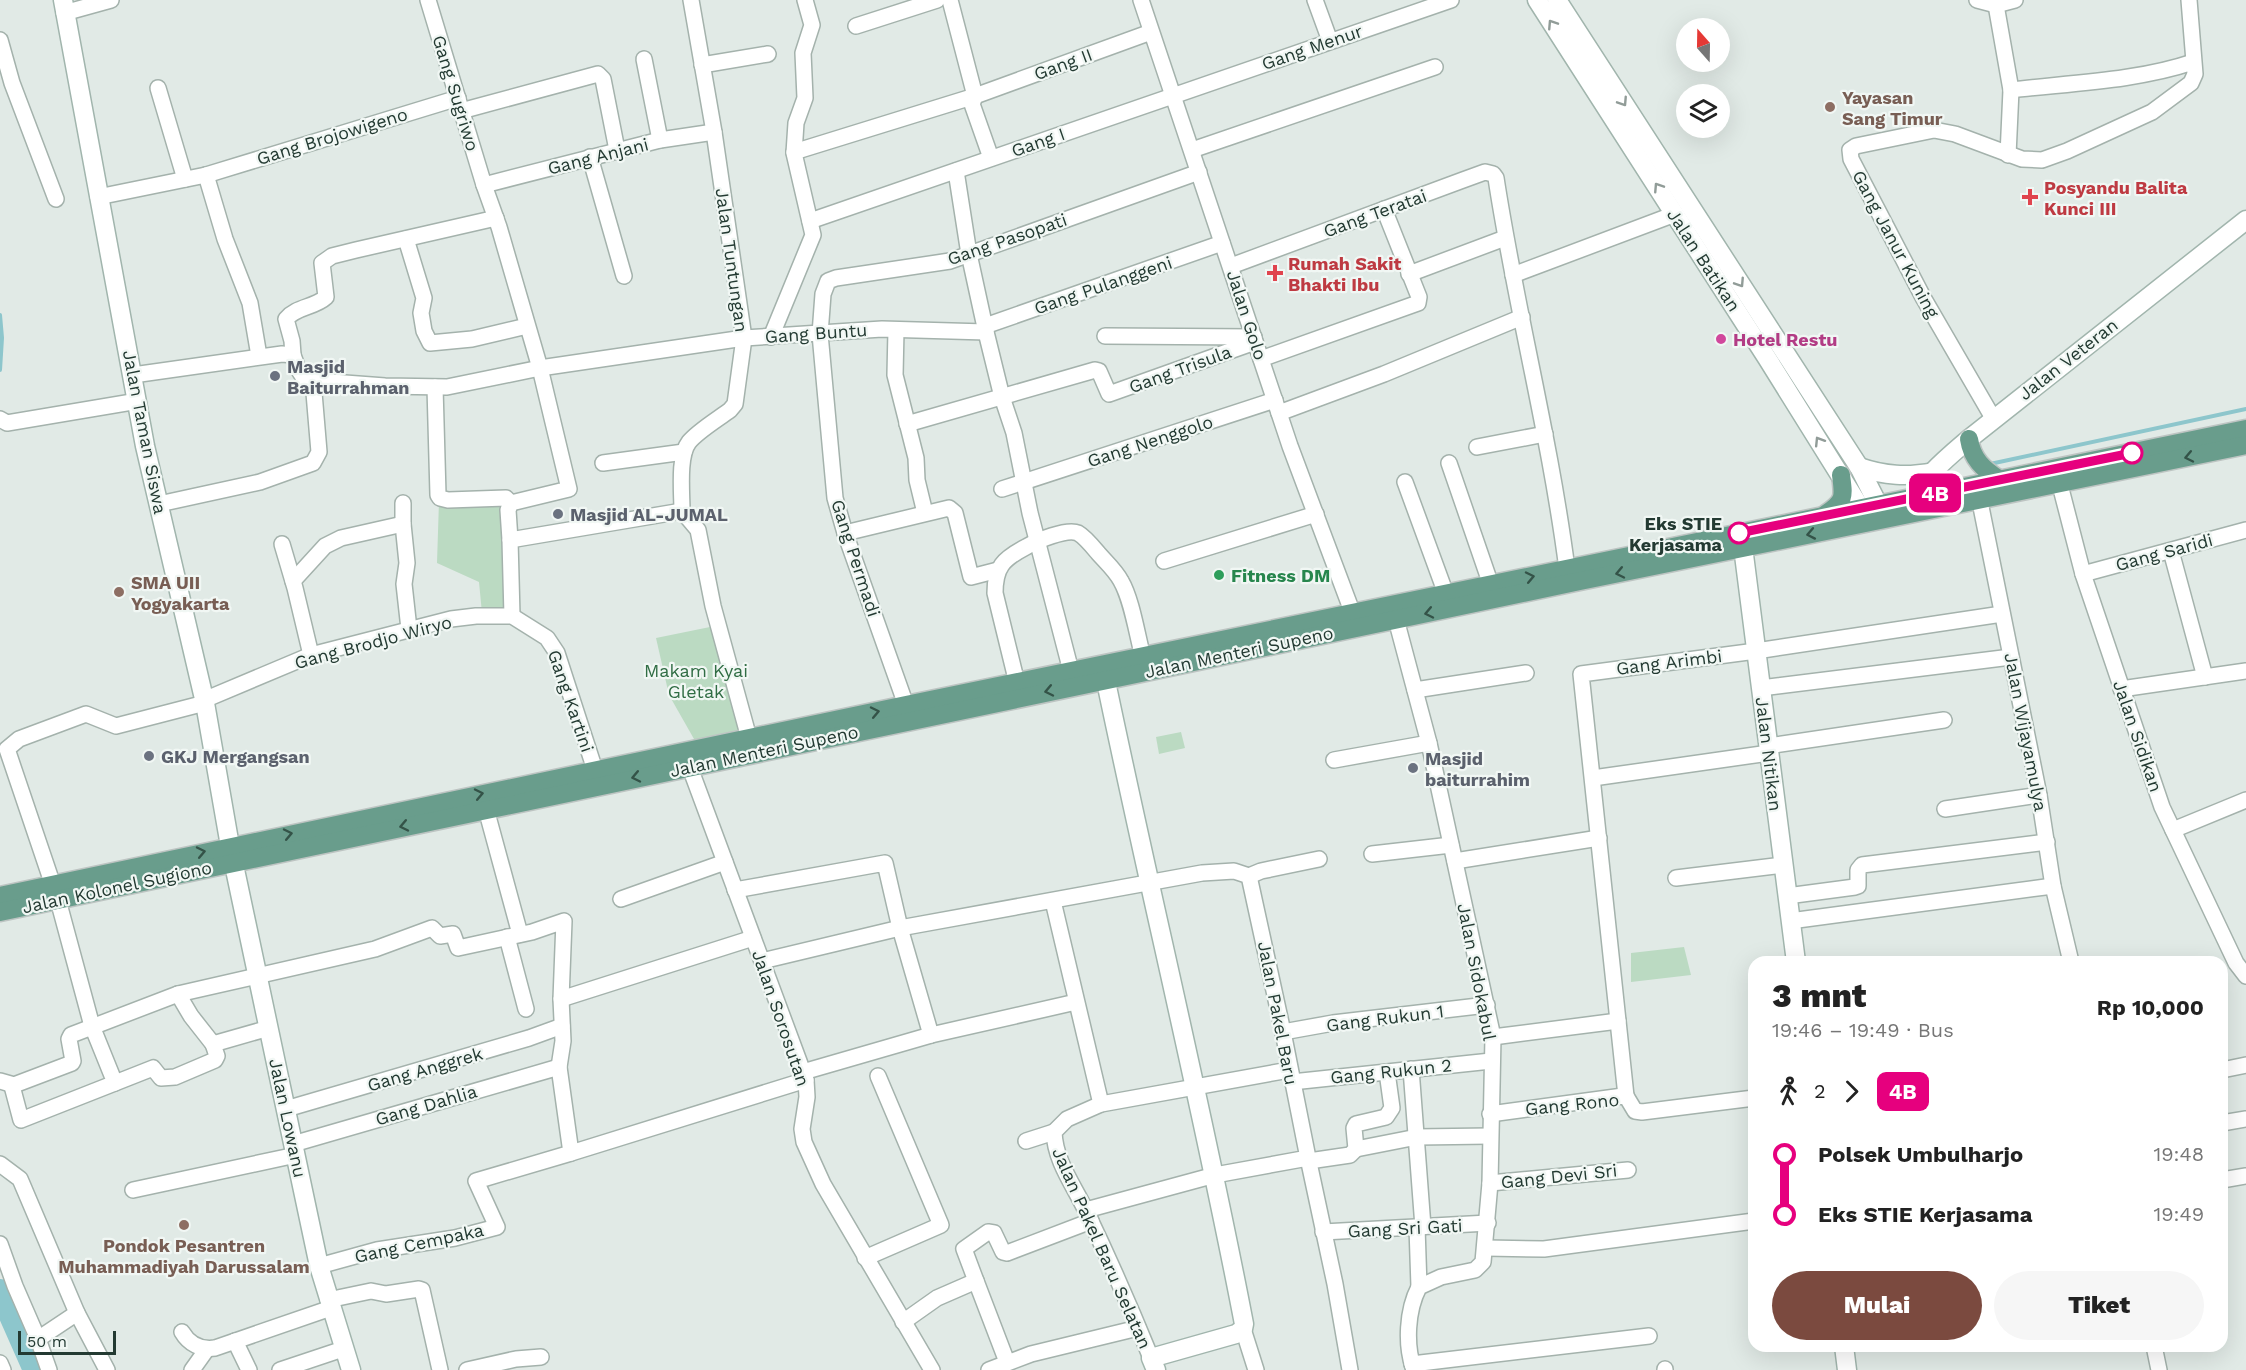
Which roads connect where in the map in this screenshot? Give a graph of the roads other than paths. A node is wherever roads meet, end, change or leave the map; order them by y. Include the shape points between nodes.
1 (111, 0) edge
2 (428, 0) edge
3 (691, 0) edge
4 (805, 0) edge
5 (937, 0) edge
6 (950, 0) edge
7 (1141, 0) edge
8 (1315, 0) edge
9 (1451, 0) edge
10 (1537, 0) edge
11 (1557, 0) edge
12 (1977, 0) edge
13 (2015, 0) edge
14 (2189, 0) edge
15 (1996, 5) junction
16 (64, 6) edge
17 (856, 26) dead end
18 (1151, 32) junction
19 (0, 40) edge
20 (1330, 41) junction
21 (768, 54) dead end
22 (644, 59) dead end
23 (2193, 62) junction
24 (702, 65) junction
25 (1436, 67) dead end
26 (1600, 83) junction
27 (158, 88) dead end
28 (2011, 90) junction
29 (1174, 95) junction
30 (975, 96) junction
31 (459, 104) junction
32 (714, 132) junction
33 (660, 140) junction
34 (618, 150) junction
35 (1192, 150) junction
36 (794, 152) junction
37 (2008, 155) junction
38 (590, 157) junction
39 (991, 158) junction
40 (956, 171) junction
41 (1199, 172) junction
42 (206, 175) junction
43 (185, 179) junction
44 (484, 185) junction
45 (98, 197) junction
46 (56, 199) dead end
47 (1384, 209) junction
48 (1675, 214) junction
49 (496, 218) junction
50 (2246, 220) edge
51 (810, 221) junction
52 (406, 238) junction
53 (1505, 238) junction
54 (1222, 243) junction
55 (969, 254) junction
56 (1717, 264) junction
57 (1231, 266) junction
58 (1409, 274) junction
59 (1513, 275) junction
60 (624, 276) dead end
61 (1522, 317) junction
62 (527, 326) junction
63 (985, 329) junction
64 (896, 330) junction
65 (820, 334) junction
66 (1104, 336) dead end
67 (771, 337) junction
68 (744, 338) junction
69 (1255, 339) junction
70 (1774, 353) junction
71 (293, 355) junction
72 (260, 357) junction
73 (1261, 358) junction
74 (540, 368) junction
75 (133, 375) junction
76 (313, 381) junction
77 (435, 387) junction
78 (1002, 397) junction
79 (138, 401) junction
80 (1277, 406) junction
81 (1993, 418) junction
82 (0, 419) edge
83 (907, 424) junction
84 (2246, 429) edge
85 (1545, 434) junction
86 (1969, 439) junction
87 (2246, 445) edge
88 (1477, 447) dead end
89 (684, 452) junction
90 (603, 463) dead end
91 (1449, 463) dead end
92 (1859, 467) junction
93 (1934, 472) junction
94 (1841, 476) junction
95 (2000, 480) junction
96 (1405, 482) dead end
97 (1024, 483) junction
98 (2060, 485) junction
99 (1002, 489) dead end
100 (1980, 502) junction
101 (403, 503) dead end
102 (511, 503) junction
103 (159, 504) junction
104 (1911, 506) junction
105 (682, 511) junction
106 (925, 513) junction
107 (1874, 513) junction
108 (1316, 514) junction
109 (1825, 515) junction
110 (403, 524) junction
111 (2246, 530) edge
112 (845, 533) junction
113 (510, 540) junction
114 (1037, 540) junction
115 (282, 544) dead end
116 (1743, 548) junction
117 (2171, 551) junction
118 (1164, 561) dead end
119 (1567, 569) junction
120 (998, 570) junction
121 (2083, 574) junction
122 (293, 580) junction
123 (1491, 585) junction
124 (1446, 594) junction
125 (1395, 613) junction
126 (2002, 614) junction
127 (512, 616) junction
128 (1356, 620) junction
129 (409, 629) junction
130 (1756, 651) junction
131 (311, 655) junction
132 (1143, 657) junction
133 (2011, 657) junction
134 (1071, 671) junction
135 (1105, 672) junction
136 (2246, 672) edge
137 (1526, 673) dead end
138 (2205, 677) junction
139 (1017, 683) junction
140 (1761, 688) junction
141 (2121, 688) junction
142 (1415, 690) junction
143 (204, 701) junction
144 (906, 705) junction
145 (1944, 720) dead end
146 (749, 738) junction
147 (1429, 743) junction
148 (1769, 750) junction
149 (686, 759) junction
150 (1334, 760) dead end
151 (595, 770) junction
152 (1593, 778) junction
153 (2039, 795) junction
154 (2246, 800) edge
155 (486, 809) junction
156 (1946, 809) dead end
157 (2173, 830) junction
158 (1599, 838) junction
159 (2047, 842) junction
160 (1451, 845) junction
161 (232, 854) junction
162 (1372, 854) dead end
163 (1319, 859) dead end
164 (1455, 861) junction
165 (725, 862) junction
166 (1783, 865) junction
167 (1249, 876) junction
168 (1676, 878) dead end
169 (1149, 883) junction
170 (2053, 886) junction
171 (735, 890) junction
172 (55, 892) junction
173 (0, 896) edge
174 (1787, 896) junction
175 (621, 898) dead end
176 (1053, 901) junction
177 (0, 912) edge
178 (1790, 921) junction
179 (900, 928) junction
180 (514, 935) junction
181 (753, 938) junction
182 (1795, 956) edge
183 (2070, 956) edge
184 (2226, 956) edge
185 (762, 961) junction
186 (2229, 964) edge
187 (2246, 976) edge
188 (258, 977) junction
189 (178, 994) junction
190 (561, 999) junction
191 (1076, 1002) junction
192 (1487, 1005) junction
193 (526, 1009) dead end
194 (1618, 1021) junction
195 (92, 1026) junction
196 (562, 1026) junction
197 (269, 1028) junction
198 (1283, 1032) junction
199 (931, 1035) junction
200 (1493, 1037) junction
201 (213, 1044) junction
202 (1491, 1061) junction
203 (2246, 1065) edge
204 (559, 1066) junction
205 (2228, 1069) edge
206 (1411, 1070) junction
207 (1387, 1072) junction
208 (805, 1076) junction
209 (878, 1076) dead end
210 (1291, 1076) junction
211 (6, 1083) edge
212 (115, 1083) junction
213 (1195, 1087) junction
214 (1626, 1096) junction
215 (1748, 1099) edge
216 (1101, 1104) junction
217 (286, 1109) junction
218 (1490, 1114) junction
219 (2246, 1119) edge
220 (2228, 1121) edge
221 (1054, 1132) junction
222 (1490, 1136) junction
223 (1417, 1137) junction
224 (1026, 1141) dead end
225 (294, 1149) junction
226 (1356, 1149) junction
227 (571, 1153) junction
228 (1308, 1159) junction
229 (0, 1164) edge
230 (1628, 1170) dead end
231 (1215, 1175) junction
232 (2246, 1176) edge
233 (2228, 1179) edge
234 (1490, 1183) junction
235 (133, 1190) dead end
236 (1088, 1216) junction
237 (1748, 1222) edge
238 (1488, 1223) junction
239 (1420, 1227) junction
240 (1323, 1232) junction
241 (0, 1244) edge
242 (1486, 1248) junction
243 (865, 1258) junction
244 (319, 1266) junction
245 (976, 1281) junction
246 (1419, 1287) junction
247 (329, 1304) junction
248 (77, 1313) junction
249 (903, 1322) junction
250 (1138, 1328) junction
251 (1243, 1329) junction
252 (182, 1332) dead end
253 (1649, 1336) dead end
254 (38, 1339) junction
255 (235, 1341) junction
256 (207, 1349) junction
257 (343, 1349) junction
258 (1845, 1352) edge
259 (2155, 1352) edge
260 (541, 1357) dead end
261 (1006, 1362) junction
262 (0, 1363) edge
263 (1153, 1364) edge
264 (1413, 1367) edge
265 (193, 1369) edge
266 (3, 1370) edge
267 (49, 1370) edge
268 (107, 1370) edge
269 (249, 1370) edge
270 (280, 1370) edge
271 (351, 1370) edge
272 (440, 1370) edge
273 (466, 1370) edge
274 (932, 1370) edge
275 (989, 1370) edge
276 (1256, 1370) edge
277 (1350, 1370) edge
278 (1847, 1370) edge
279 (2158, 1370) edge

1 - 16 street
2 - 31 street, Gang Sugriwo
3 - 24 street, Jalan Tuntungan
4 - 36 street via 812,25 802,56 805,98 796,123
5 - 17 street
6 - 30 street, Gang I
7 - 18 street, Jalan Golo
8 - 20 street
9 - 20 street, Gang Menur
26 -> 10 main road, Jalan Batikan
11 - 26 main road, Jalan Batikan
12 - 15 street
13 - 15 street
14 - 23 street, Gang Janur Kuning
15 - 28 street
16 - 45 main road, Jalan Taman Siswa
18 - 29 street, Jalan Golo
18 - 30 street, Gang II
19 - 46 street
20 - 29 street, Gang Menur
21 - 24 street
22 - 33 street
23 - 28 street via 2101,80
23 - 37 street, Gang Janur Kuning via 2191,83 2138,119 2050,158 2035,160
24 - 32 street, Jalan Tuntungan
25 - 35 street
48 -> 26 main road, Jalan Batikan
26 -> 56 main road, Jalan Batikan
27 - 43 street
28 - 37 street
29 - 35 street, Jalan Golo
29 - 39 street, Gang I
30 - 36 street, Gang II
30 - 39 street, Gang I via 972,104
31 - 34 street, Gang Brojowigeno via 598,74 603,80
31 - 42 street, Gang Brojowigeno
31 - 44 street, Gang Sugriwo
32 - 33 street, Gang Anjani
32 - 68 street, Jalan Tuntungan
33 - 34 street, Gang Anjani
34 - 38 street, Gang Anjani
35 - 41 street, Jalan Golo
36 - 51 street
37 - 81 street, Gang Janur Kuning via 1934,130 1856,146 1849,152 1924,300
38 - 44 street, Gang Anjani
38 - 60 street
39 - 40 street
40 - 51 street
40 - 55 street
41 - 54 street, Jalan Golo
41 - 55 street, Gang Pasopati
42 - 43 street, Gang Brojowigeno
42 - 72 street via 250,303
43 - 45 street, Gang Brojowigeno
44 - 49 street, Gang Sugriwo
45 - 75 main road, Jalan Taman Siswa
47 - 53 street, Gang Teratai via 1485,172 1496,178
47 - 57 street, Gang Teratai
47 - 58 street
48 - 56 main road, Jalan Batikan
48 - 59 street
49 - 52 street
49 - 62 street, Gang Sugriwo
50 - 81 main road, Jalan Veteran
51 - 67 street via 812,242
52 - 62 street via 424,298 421,313 430,343 472,339
52 - 71 street via 332,256 321,263 326,297 319,304 292,311 286,319
53 - 58 street
53 - 59 street
54 - 57 street, Jalan Golo
54 - 63 street, Gang Pulanggeni
55 - 63 street
55 - 65 street, Gang Pasopati via 950,261 828,281
56 - 70 main road, Jalan Batikan
57 - 69 street, Jalan Golo
58 - 73 street via 1418,303
59 - 61 street
61 - 80 street, Gang Nenggolo via 1384,374
61 - 85 street
62 - 74 street, Gang Sugriwo
63 - 64 street, Gang Buntu
63 - 78 street
64 - 65 street, Gang Buntu
64 - 83 street via 895,375
65 - 67 street, Gang Buntu
65 - 112 street, Gang Permadi via 835,498
66 - 69 street
67 - 68 street, Gang Buntu
68 - 74 street, Gang Buntu
68 - 89 street, Jalan Tuntungan via 735,404 689,442
69 - 73 street, Jalan Golo
69 - 78 street, Gang Trisula via 1109,394 1099,371
70 - 92 main road, Jalan Batikan
94 -> 70 main road, Jalan Batikan
71 - 72 street
71 - 76 street via 305,380
72 - 75 street
73 - 80 street, Jalan Golo
74 - 77 street, Gang Buntu
74 - 102 street, Gang Sugriwo via 569,489
75 - 79 main road, Jalan Taman Siswa
76 - 77 street, Gang Buntu
76 - 103 street via 319,452 313,463 260,482
77 - 102 street via 438,495 448,500 506,498
78 - 83 street
78 - 97 street
79 - 82 street via 7,423
79 - 103 main road, Jalan Taman Siswa
80 - 97 street, Gang Nenggolo
80 - 108 street, Jalan Golo
81 - 86 main road, Jalan Veteran
83 - 106 street
84 - 95 main road, Jalan Menteri Supeno
85 - 88 street
85 - 119 street
86 - 93 main road, Jalan Veteran
86 - 95 main road via 1974,457 1985,471
87 -> 98 main road, Jalan Menteri Supeno
89 - 90 street
89 - 105 street
91 - 123 street
92 - 93 main road via 1883,475
92 - 107 main road, Jalan Batikan
93 - 104 main road, Jalan Veteran
94 - 107 main road, Jalan Batikan
94 - 109 main road via 1844,495 1840,504
95 - 104 main road, Jalan Menteri Supeno
96 - 124 street
97 - 99 street, Gang Nenggolo
97 - 114 street
98 - 100 main road, Jalan Menteri Supeno
98 - 121 street, Jalan Sidikan
100 - 104 main road, Jalan Menteri Supeno
100 - 126 street, Jalan Wijayamulya
101 - 110 street
102 - 113 street
103 - 143 main road, Jalan Taman Siswa
104 - 107 main road, Jalan Menteri Supeno
105 - 113 street
105 - 146 street via 698,530 713,606
106 - 112 street
106 - 120 street via 952,509 971,577
107 - 109 main road, Jalan Menteri Supeno
107 -> 116 main road, Jalan Menteri Supeno
108 - 118 street
108 - 128 street, Jalan Golo
109 - 119 main road, Jalan Menteri Supeno
110 - 122 street via 341,538 325,546
110 - 129 street
111 - 117 street, Gang Saridi
112 - 144 street, Gang Permadi
113 - 127 street
114 - 120 street
114 - 132 street via 1075,532 1095,549 1121,580
114 - 134 street
115 - 122 street
116 -> 125 main road, Jalan Menteri Supeno
116 - 130 main road, Jalan Nitikan
117 - 121 street, Gang Saridi
117 - 138 street
123 -> 119 main road, Jalan Menteri Supeno
120 - 139 street via 995,593
121 - 141 street, Jalan Sidikan
122 - 131 street
123 - 124 main road, Jalan Menteri Supeno
124 - 125 main road, Jalan Menteri Supeno
125 - 128 main road, Jalan Menteri Supeno
125 - 142 street, Jalan Sidokabul
126 - 130 street, Gang Arimbi
126 - 133 street, Jalan Wijayamulya
127 - 129 street, Gang Brodjo Wiryo via 468,617
127 - 151 street, Gang Kartini via 547,638 557,653
128 - 132 main road, Jalan Menteri Supeno
128 - 135 main road, Jalan Menteri Supeno
129 - 131 street, Gang Brodjo Wiryo
130 - 140 main road, Jalan Nitikan
130 - 152 street, Gang Arimbi via 1581,674
131 - 143 street, Gang Brodjo Wiryo
132 - 135 main road, Jalan Menteri Supeno
133 - 140 street
133 - 153 street, Jalan Wijayamulya
134 - 135 main road, Jalan Menteri Supeno
134 - 139 main road, Jalan Menteri Supeno
135 -> 149 main road, Jalan Menteri Supeno
135 - 169 main road
136 - 138 street
137 - 142 street
138 - 141 street
139 - 144 main road, Jalan Menteri Supeno
140 - 148 main road, Jalan Nitikan
141 - 157 street, Jalan Sidikan
142 - 147 street, Jalan Sidokabul
143 - 161 main road, Jalan Taman Siswa
143 - 172 street, Gang Brodjo Wiryo via 116,726 86,714 10,745 8,754
146 -> 144 main road, Jalan Menteri Supeno
145 - 148 street
146 - 149 main road, Jalan Menteri Supeno
147 - 150 street
147 - 160 street, Jalan Sidokabul
148 - 152 street
148 - 166 main road, Jalan Nitikan
149 - 151 main road, Jalan Menteri Supeno
149 -> 155 main road, Jalan Menteri Supeno
149 - 165 street, Jalan Sorosutan
161 -> 151 main road, Jalan Menteri Supeno
152 - 158 street
153 - 156 street
153 - 159 street, Jalan Wijayamulya
154 - 157 street
155 -> 161 main road, Jalan Menteri Supeno
155 - 180 street
157 - 184 street, Jalan Sidikan
158 - 164 street
158 - 194 street
159 - 170 street, Jalan Wijayamulya
159 - 174 street via 1862,865 1858,886
160 - 162 street
160 - 164 street, Jalan Sidokabul
161 - 172 main road, Jalan Kolonel Sugiono
161 - 188 main road, Jalan Lowanu
163 - 167 street
164 - 192 street, Jalan Sidokabul
165 - 171 street, Jalan Sorosutan
165 - 175 street
166 - 168 street
166 - 174 main road, Jalan Nitikan
167 - 169 street via 1234,871 1202,873
167 - 198 street, Jalan Pakel Baru
169 - 176 street
169 - 213 main road
170 - 178 street
170 - 183 street, Jalan Wijayamulya
171 - 179 street via 885,863
171 - 181 street, Jalan Sorosutan
172 - 173 main road, Jalan Kolonel Sugiono
172 - 177 main road, Jalan Kolonel Sugiono
172 - 195 street
174 - 178 main road, Jalan Nitikan
176 - 179 street
176 - 191 street
178 - 182 main road, Jalan Nitikan
179 - 185 street
179 - 199 street
180 - 188 street via 458,948 453,934 440,936 432,928 375,949
180 - 190 street via 564,921
180 - 193 street
181 - 185 street, Jalan Sorosutan
181 - 190 street
185 - 208 street, Jalan Sorosutan
186 - 187 street, Jalan Sidikan
188 - 189 street
188 - 197 main road, Jalan Lowanu
189 - 195 street
189 - 201 street
190 - 196 street
191 - 199 street
191 - 216 street
192 - 198 street, Gang Rukun 1
192 - 200 street, Jalan Sidokabul
194 - 200 street
194 - 214 street
195 - 211 street via 70,1037 73,1063
195 - 212 street
196 - 204 street
196 - 217 street, Gang Anggrek
197 - 201 street
197 - 217 main road, Jalan Lowanu
198 - 210 street, Jalan Pakel Baru
199 - 208 street
200 - 202 street, Jalan Sidokabul
201 - 212 street via 215,1060 175,1077 161,1078 153,1068
202 - 206 street, Gang Rukun 2
202 - 218 street, Jalan Sidokabul
203 - 205 street
204 - 225 street, Gang Dahlia
204 - 227 street
206 - 207 street, Gang Rukun 2
206 - 223 street
207 - 210 street, Gang Rukun 2
207 - 226 street via 1392,1108 1386,1117 1356,1124
208 - 227 street
208 - 243 street, Jalan Sorosutan via 804,1142
209 - 243 street via 941,1225
210 - 213 street, Jalan Pakel Baru Selatan
210 - 228 street, Jalan Pakel Baru
211 - 212 street via 21,1127
213 - 216 street, Jalan Pakel Baru Selatan
213 - 231 main road
214 - 215 street, Gang Rono via 1635,1111 1642,1112
214 - 218 street, Gang Rono
216 - 221 street, Jalan Pakel Baru Selatan via 1067,1119
217 - 225 main road, Jalan Lowanu
218 - 222 street, Jalan Sidokabul
219 - 220 street
221 - 224 street
221 - 236 street, Jalan Pakel Baru Selatan via 1063,1166
222 - 223 street
222 - 234 street, Jalan Sidokabul
223 - 226 street
223 - 239 street
225 - 235 street, Gang Dahlia
225 - 244 main road, Jalan Lowanu
226 - 228 street via 1350,1155
227 - 244 street, Gang Cempaka via 476,1181 497,1227 377,1250
228 - 231 street
228 - 240 street, Jalan Pakel Baru
229 - 248 street via 20,1179
230 - 234 street, Gang Devi Sri
231 - 236 street
231 - 251 main road
232 - 233 street
234 - 238 street, Jalan Sidokabul
236 - 245 street via 1007,1253 994,1233 988,1232 964,1250
236 - 250 street, Jalan Pakel Baru Selatan
237 - 242 street via 1553,1248
238 - 239 street, Gang Sri Gati
238 - 242 street, Jalan Sidokabul
239 - 240 street, Gang Sri Gati
239 - 246 street
240 - 277 street, Jalan Pakel Baru
241 - 254 street
242 - 246 street, Jalan Sidokabul via 1483,1262 1475,1270
243 - 249 street, Jalan Sorosutan
244 - 247 main road, Jalan Lowanu
245 - 249 street via 937,1298
245 - 261 street
246 - 264 street via 1411,1308
247 - 255 street
247 - 257 main road, Jalan Lowanu
247 - 272 street via 371,1291 386,1294 419,1288
248 - 254 street
248 - 268 street
249 - 274 street, Jalan Sorosutan
250 - 261 street
250 - 263 street, Jalan Pakel Baru Selatan
251 - 263 main road
251 - 276 street
252 - 256 street via 190,1342
253 - 264 street
254 - 267 street
255 - 256 street
255 - 269 street
256 - 265 street
257 - 270 street
257 - 271 main road, Jalan Lowanu
258 - 278 main road
259 - 279 street
260 - 273 street
261 - 275 street
262 - 266 street

